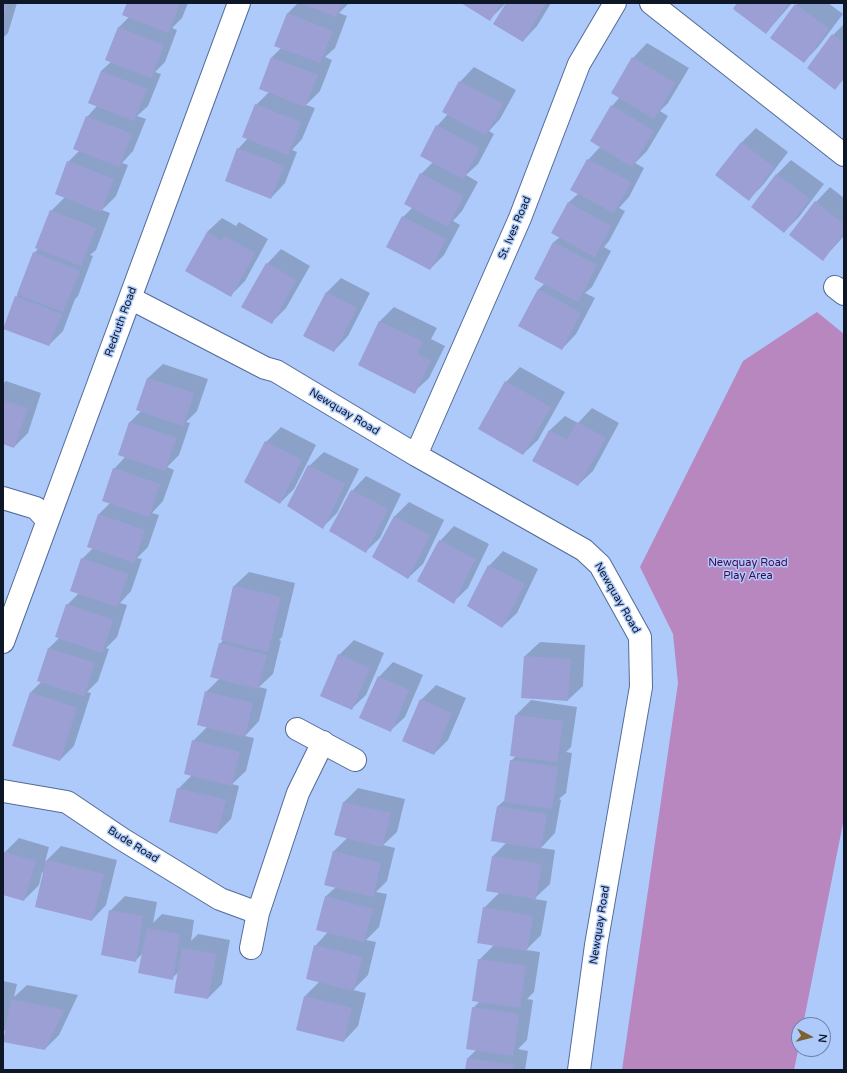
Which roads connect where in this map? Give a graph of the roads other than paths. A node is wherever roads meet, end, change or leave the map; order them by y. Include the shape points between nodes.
1 (239, 3) edge
2 (615, 3) edge
3 (651, 3) edge
4 (844, 155) edge
5 (130, 298) junction
6 (416, 455) junction
7 (3, 498) edge
8 (47, 520) junction
9 (3, 642) edge
10 (297, 729) dead end
11 (323, 742) junction
12 (355, 760) dead end
13 (3, 791) edge
14 (258, 913) junction
15 (251, 948) dead end
16 (579, 1070) edge

1 - 5 street, Redruth Road
2 - 6 street, St. Ives Road via 579,64 520,218
3 - 4 street
5 - 6 street, Newquay Road via 265,368 276,371
5 - 8 street, Redruth Road
6 - 16 street, Newquay Road via 584,550 600,565 640,637 641,686 596,945
7 - 8 street via 36,508
8 - 9 street, Redruth Road
10 - 11 street
11 - 12 street
11 - 14 street via 298,793
13 - 14 street, Bude Road via 68,802 122,839 220,899
14 - 15 street

